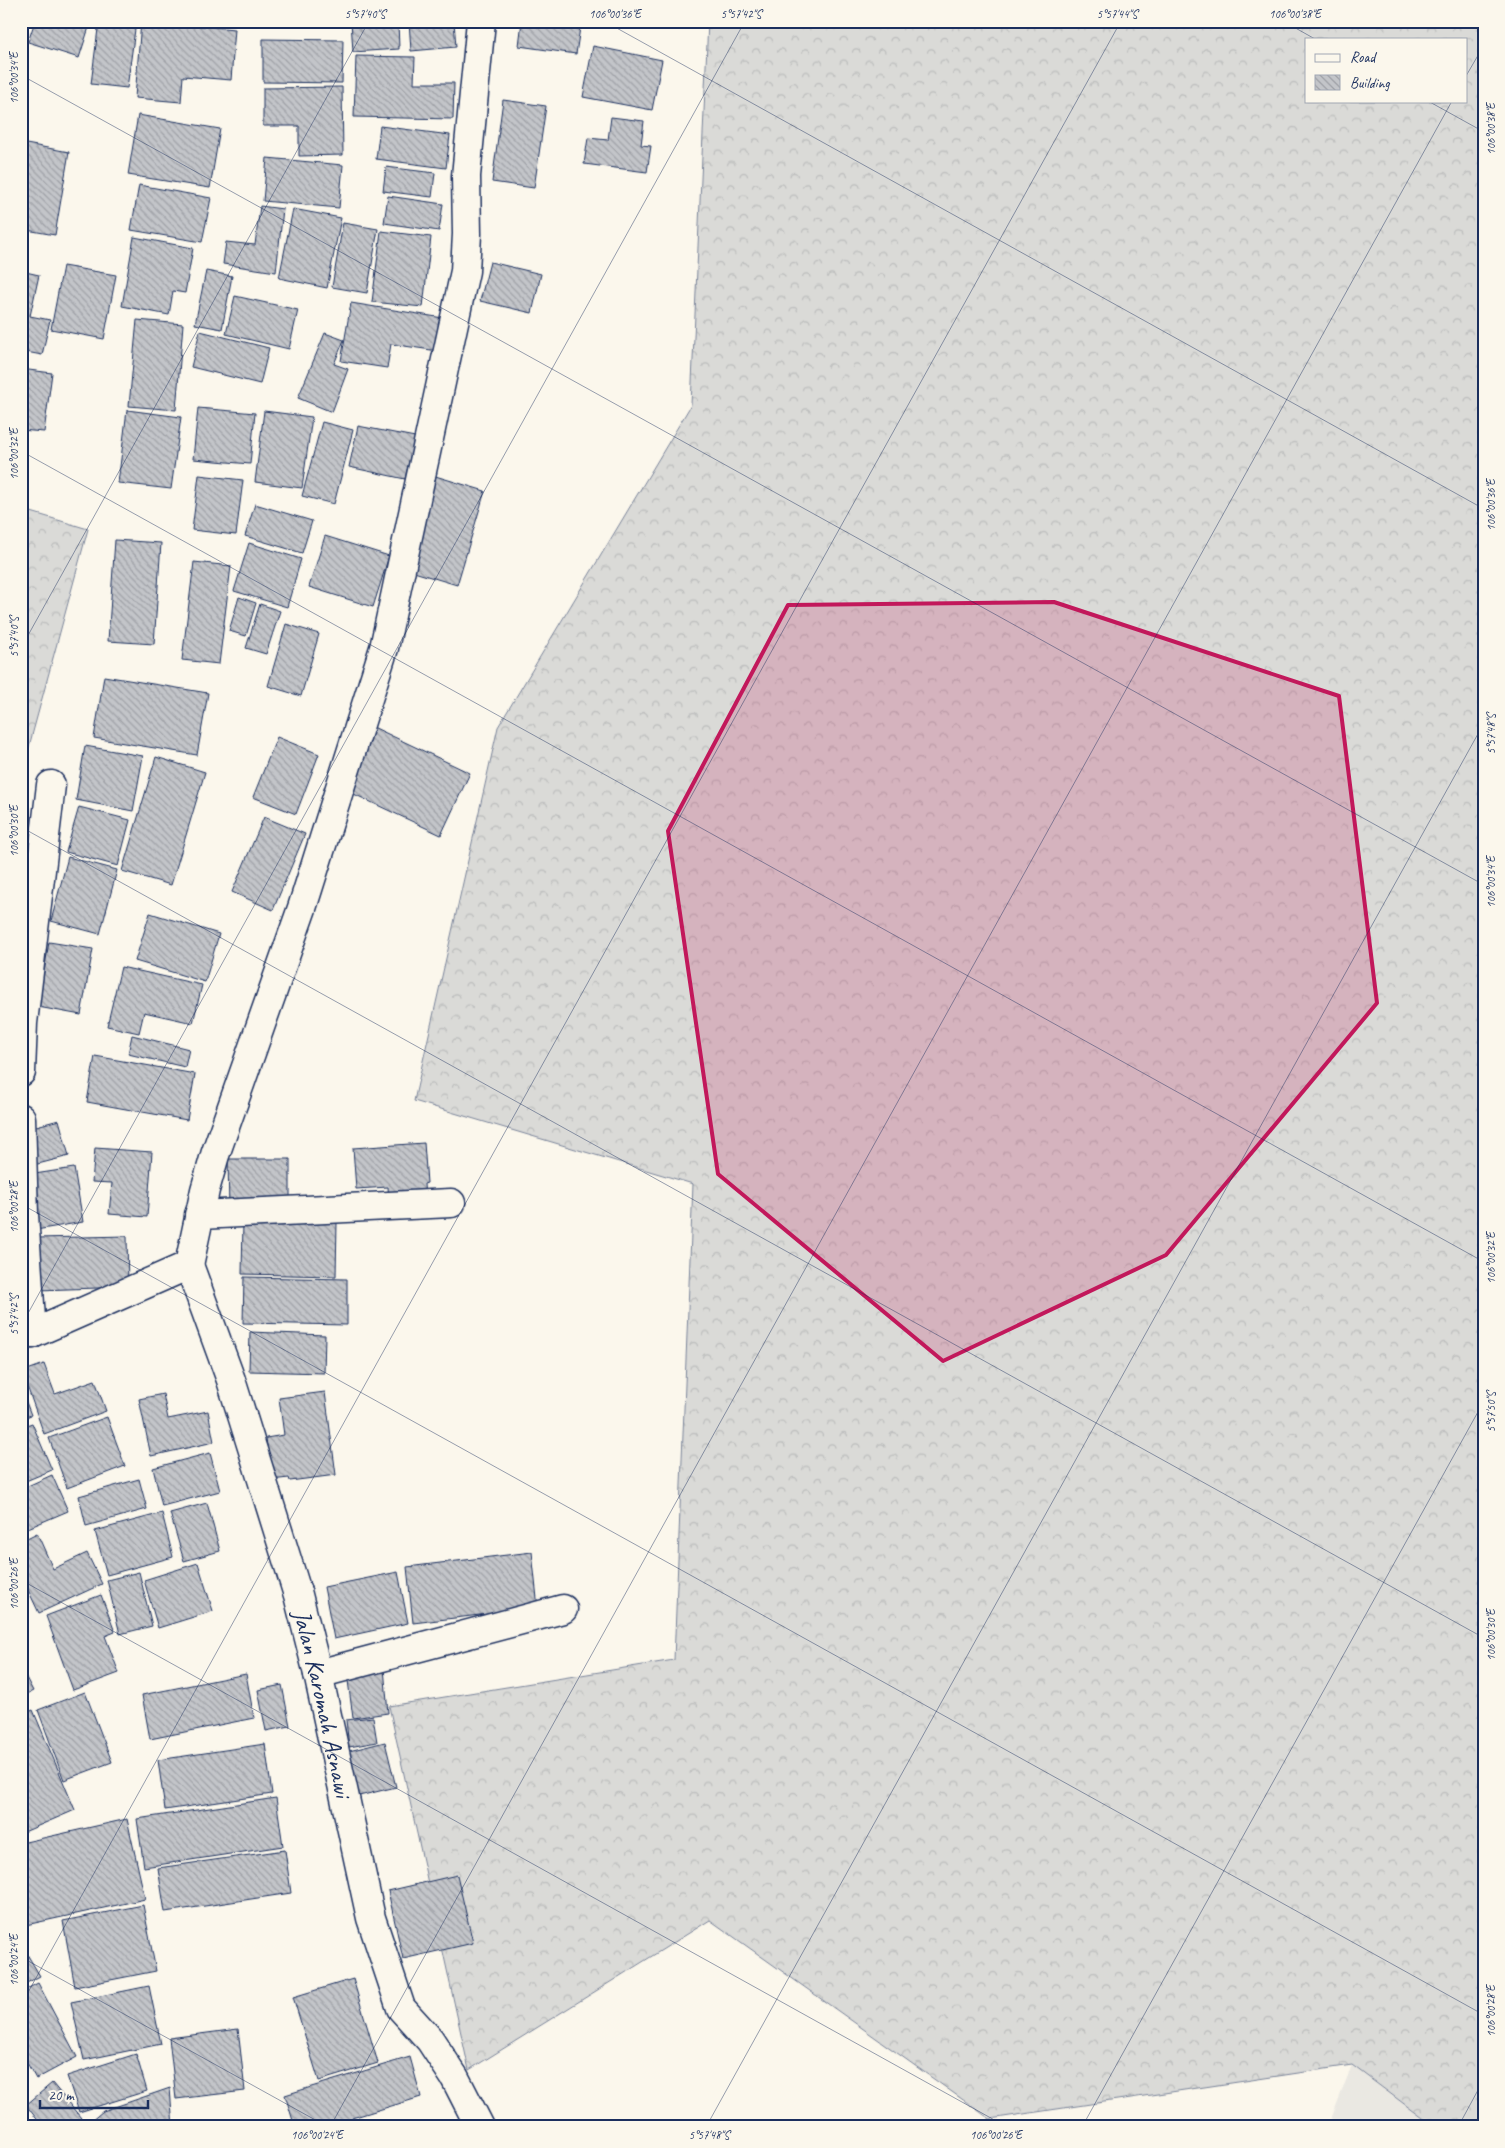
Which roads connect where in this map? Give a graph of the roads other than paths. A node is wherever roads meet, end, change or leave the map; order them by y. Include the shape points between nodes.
1 (481, 21) edge
2 (51, 785) dead end
3 (26, 956) edge
4 (21, 1072) edge
5 (21, 1118) edge
6 (451, 1203) dead end
7 (199, 1215) junction
8 (189, 1265) junction
9 (27, 1334) edge
10 (563, 1609) dead end
11 (318, 1674) junction
12 (480, 2127) edge

1 - 7 street via 466,176 465,270 384,648 302,908 215,1154
2 - 3 street
3 - 4 street
5 - 9 street
6 - 7 street
7 - 8 street
8 - 9 street
8 - 11 street, Jalan Karomah Asnawi via 231,1380 298,1595
10 - 11 street
11 - 12 street, Jalan Karomah Asnawi via 371,1918 401,2008 430,2040 455,2078

